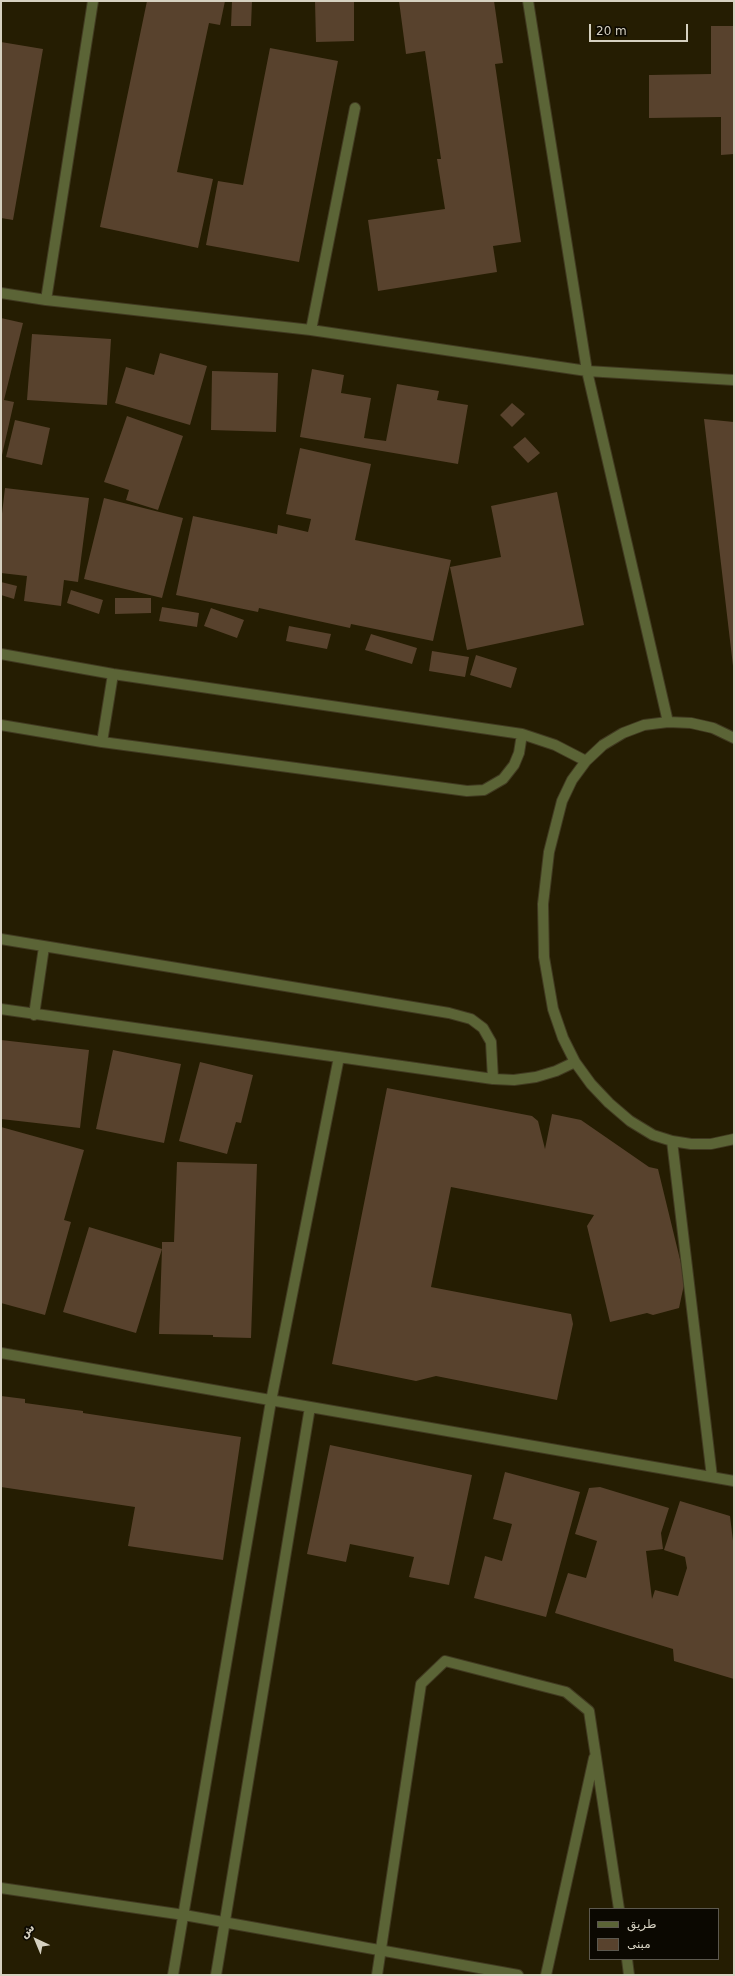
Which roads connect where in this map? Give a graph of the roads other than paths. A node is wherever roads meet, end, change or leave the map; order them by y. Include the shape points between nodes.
1 (93, 1) edge
2 (528, 1) edge
3 (355, 108) dead end
4 (1, 293) edge
5 (46, 300) junction
6 (311, 330) junction
7 (587, 371) junction
8 (734, 380) edge
9 (1, 654) edge
10 (113, 674) junction
11 (668, 722) junction
12 (1, 725) edge
13 (522, 734) junction
14 (734, 738) edge
15 (102, 742) junction
16 (586, 761) junction
17 (1, 939) edge
18 (44, 947) junction
19 (1, 1009) edge
20 (34, 1015) junction
21 (338, 1057) junction
22 (576, 1062) junction
23 (493, 1079) junction
24 (734, 1139) edge
25 (672, 1141) junction
26 (1, 1353) edge
27 (271, 1400) junction
28 (310, 1408) junction
29 (712, 1477) junction
30 (734, 1481) edge
31 (595, 1751) junction
32 (1, 1888) edge
33 (619, 1908) edge
34 (184, 1915) junction
35 (224, 1922) junction
36 (380, 1951) junction
37 (627, 1960) edge
38 (173, 1975) edge
39 (216, 1975) edge
40 (377, 1975) edge
41 (518, 1975) edge
42 (546, 1975) edge
43 (629, 1975) edge

1 - 5 street
2 - 7 street
3 - 6 street
4 - 5 street
5 - 6 street
6 - 7 street
7 - 8 street
7 - 11 street
9 - 10 street
10 - 13 street
10 - 15 street
11 - 14 street via 691,723 713,728
11 - 16 street via 644,725 623,733 603,745
12 - 15 street
13 - 15 street via 519,753 504,779 484,790 467,791
13 - 16 street via 555,745
16 - 22 street via 572,780 562,801 549,852 543,904 544,957 552,1010
17 - 18 street
18 - 20 street
18 - 23 street via 449,1013 471,1019 483,1028 491,1042
19 - 20 street
20 - 21 street
21 - 23 street
21 - 27 street
22 - 23 street via 536,1077
22 - 25 street via 591,1084 630,1121 653,1135
24 - 25 street via 711,1144
25 - 29 street
26 - 27 street
27 - 28 street
27 - 34 street
28 - 29 street
28 - 35 street
29 - 30 street
31 - 33 street
31 - 36 street via 589,1711 566,1692 445,1661 421,1684
31 - 42 street
32 - 34 street
34 - 35 street
34 - 38 street
35 - 36 street
35 - 39 street
36 - 40 street
36 - 41 street
37 - 43 street

